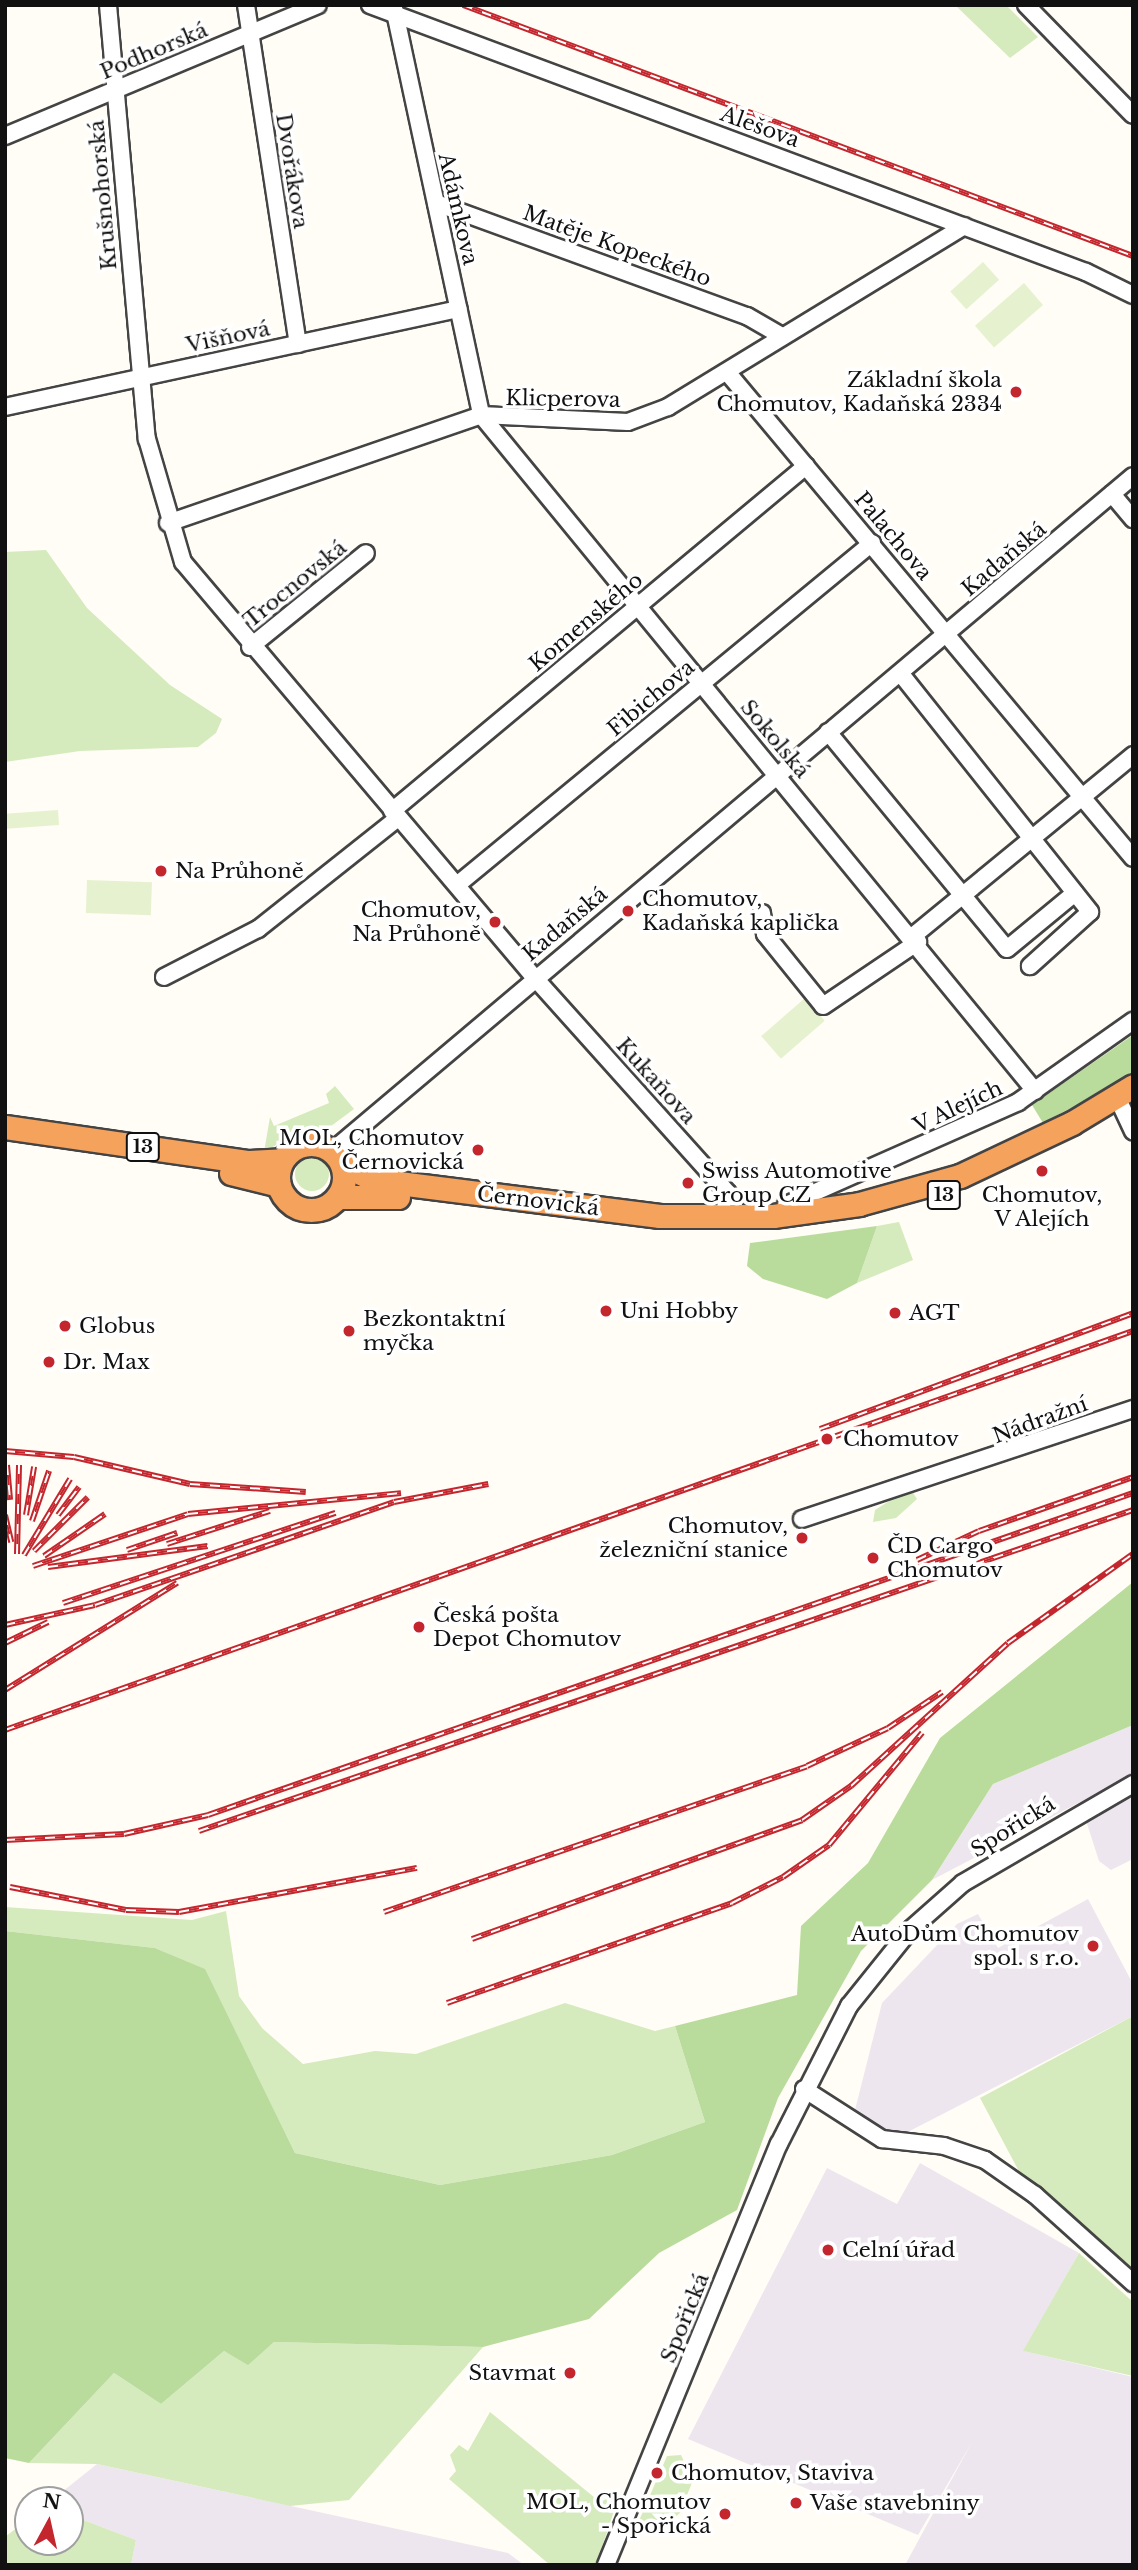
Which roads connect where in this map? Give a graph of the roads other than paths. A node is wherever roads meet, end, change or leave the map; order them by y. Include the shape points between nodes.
1 (108, 5) edge
2 (246, 5) edge
3 (318, 5) edge
4 (370, 5) edge
5 (1026, 5) edge
6 (394, 9) edge
7 (250, 33) junction
8 (116, 91) junction
9 (1133, 115) edge
10 (5, 136) edge
11 (436, 203) junction
12 (964, 226) junction
13 (1133, 295) edge
14 (459, 309) junction
15 (781, 336) junction
16 (298, 344) junction
17 (727, 372) junction
18 (140, 381) junction
19 (5, 407) edge
20 (481, 415) junction
21 (806, 466) junction
22 (1133, 476) edge
23 (1112, 495) junction
24 (1133, 519) edge
25 (168, 523) junction
26 (872, 543) junction
27 (366, 553) dead end
28 (639, 605) junction
29 (947, 633) junction
30 (250, 647) junction
31 (901, 674) junction
32 (701, 683) junction
33 (828, 732) junction
34 (1133, 755) edge
35 (778, 774) junction
36 (1083, 796) junction
37 (396, 815) junction
38 (1031, 838) junction
39 (1133, 858) edge
40 (457, 885) junction
41 (1076, 893) junction
42 (961, 895) junction
43 (762, 912) dead end
44 (916, 939) junction
45 (1030, 966) dead end
46 (164, 977) dead end
47 (534, 977) junction
48 (1133, 1021) edge
49 (1035, 1091) junction
50 (1127, 1098) edge
51 (5, 1127) edge
52 (1133, 1131) edge
53 (5, 1140) edge
54 (337, 1157) junction
55 (282, 1160) junction
56 (278, 1185) junction
57 (338, 1196) junction
58 (786, 1205) dead end
59 (738, 1224) junction
60 (1133, 1409) edge
61 (802, 1519) dead end
62 (1133, 1784) edge
63 (804, 2089) junction
64 (1133, 2283) edge
65 (606, 2565) edge

1 - 8 street, Krušnohorská
2 - 7 street, Dvořákova
3 - 7 street, Podhorská
4 - 6 street, Alešova
5 - 9 street
6 - 11 street, Adámkova
6 - 12 street, Alešova
7 - 8 street, Podhorská
7 - 16 street, Dvořákova
8 - 10 street, Podhorská
8 - 18 street, Krušnohorská
11 - 14 street, Adámkova
11 - 15 street, Matěje Kopeckého via 747,316
12 - 13 street, Alešova
12 - 15 street, Klicperova
14 - 16 street, Višňová
14 - 20 street, Adámkova
15 - 17 street, Klicperova
16 - 18 street, Višňová
17 - 20 street, Klicperova via 668,408 628,422
17 - 21 street, Palachova
18 - 19 street, Višňová
18 - 25 street via 146,439
20 - 25 street, Klicperova
20 - 28 street, Sokolská
21 - 26 street, Palachova
21 - 28 street, Komenského
22 - 23 street, Kadaňská
23 - 24 street
23 - 29 street, Kadaňská
25 - 30 street via 193,580
26 - 29 street, Palachova
26 - 32 street, Fibichova
27 - 30 street, Trocnovská
28 - 32 street, Sokolská
28 - 37 street, Komenského
29 - 31 street, Kadaňská
29 - 36 street, Palachova
30 - 37 street
31 - 33 street, Kadaňská
31 - 38 street
32 - 35 street, Sokolská
32 - 40 street, Fibichova
33 - 35 street, Kadaňská
33 - 42 street
34 - 36 street
35 - 44 street, Sokolská
35 - 47 street, Kadaňská
36 - 38 street
36 - 39 street, Palachova
37 - 40 street
37 - 46 street via 258,929
38 - 41 street
38 - 42 street
40 - 47 street
41 - 42 street via 1007,948
41 - 45 street via 1090,912
42 - 44 street
43 - 44 street via 765,934 823,1006
44 - 49 street, Sokolská
47 - 54 street, Kadaňská
47 - 59 street, Kukaňova via 729,1193
48 - 49 street, V Alejích
49 - 58 street, V Alejích
50 - 52 street
50 - 59 highway, 13 via 1019,1166 937,1197 842,1220
51 - 55 highway, Černovická / 13 via 249,1162
53 - 56 highway, 13
54 - 55 highway, Černovická / 13 via 307,1143
54 - 57 highway
54 - 59 highway, Černovická / 13 via 386,1182
55 - 56 highway
56 - 57 highway, Černovická / 13 via 288,1201 304,1209 320,1209
57 - 59 highway, Černovická / 13 via 374,1194 606,1225
60 - 61 street, Nádražní
62 - 63 street, Spořická via 1012,1850 925,1916 849,2006
63 - 64 street via 882,2139 944,2146 985,2160 1035,2196
63 - 65 street, Spořická

